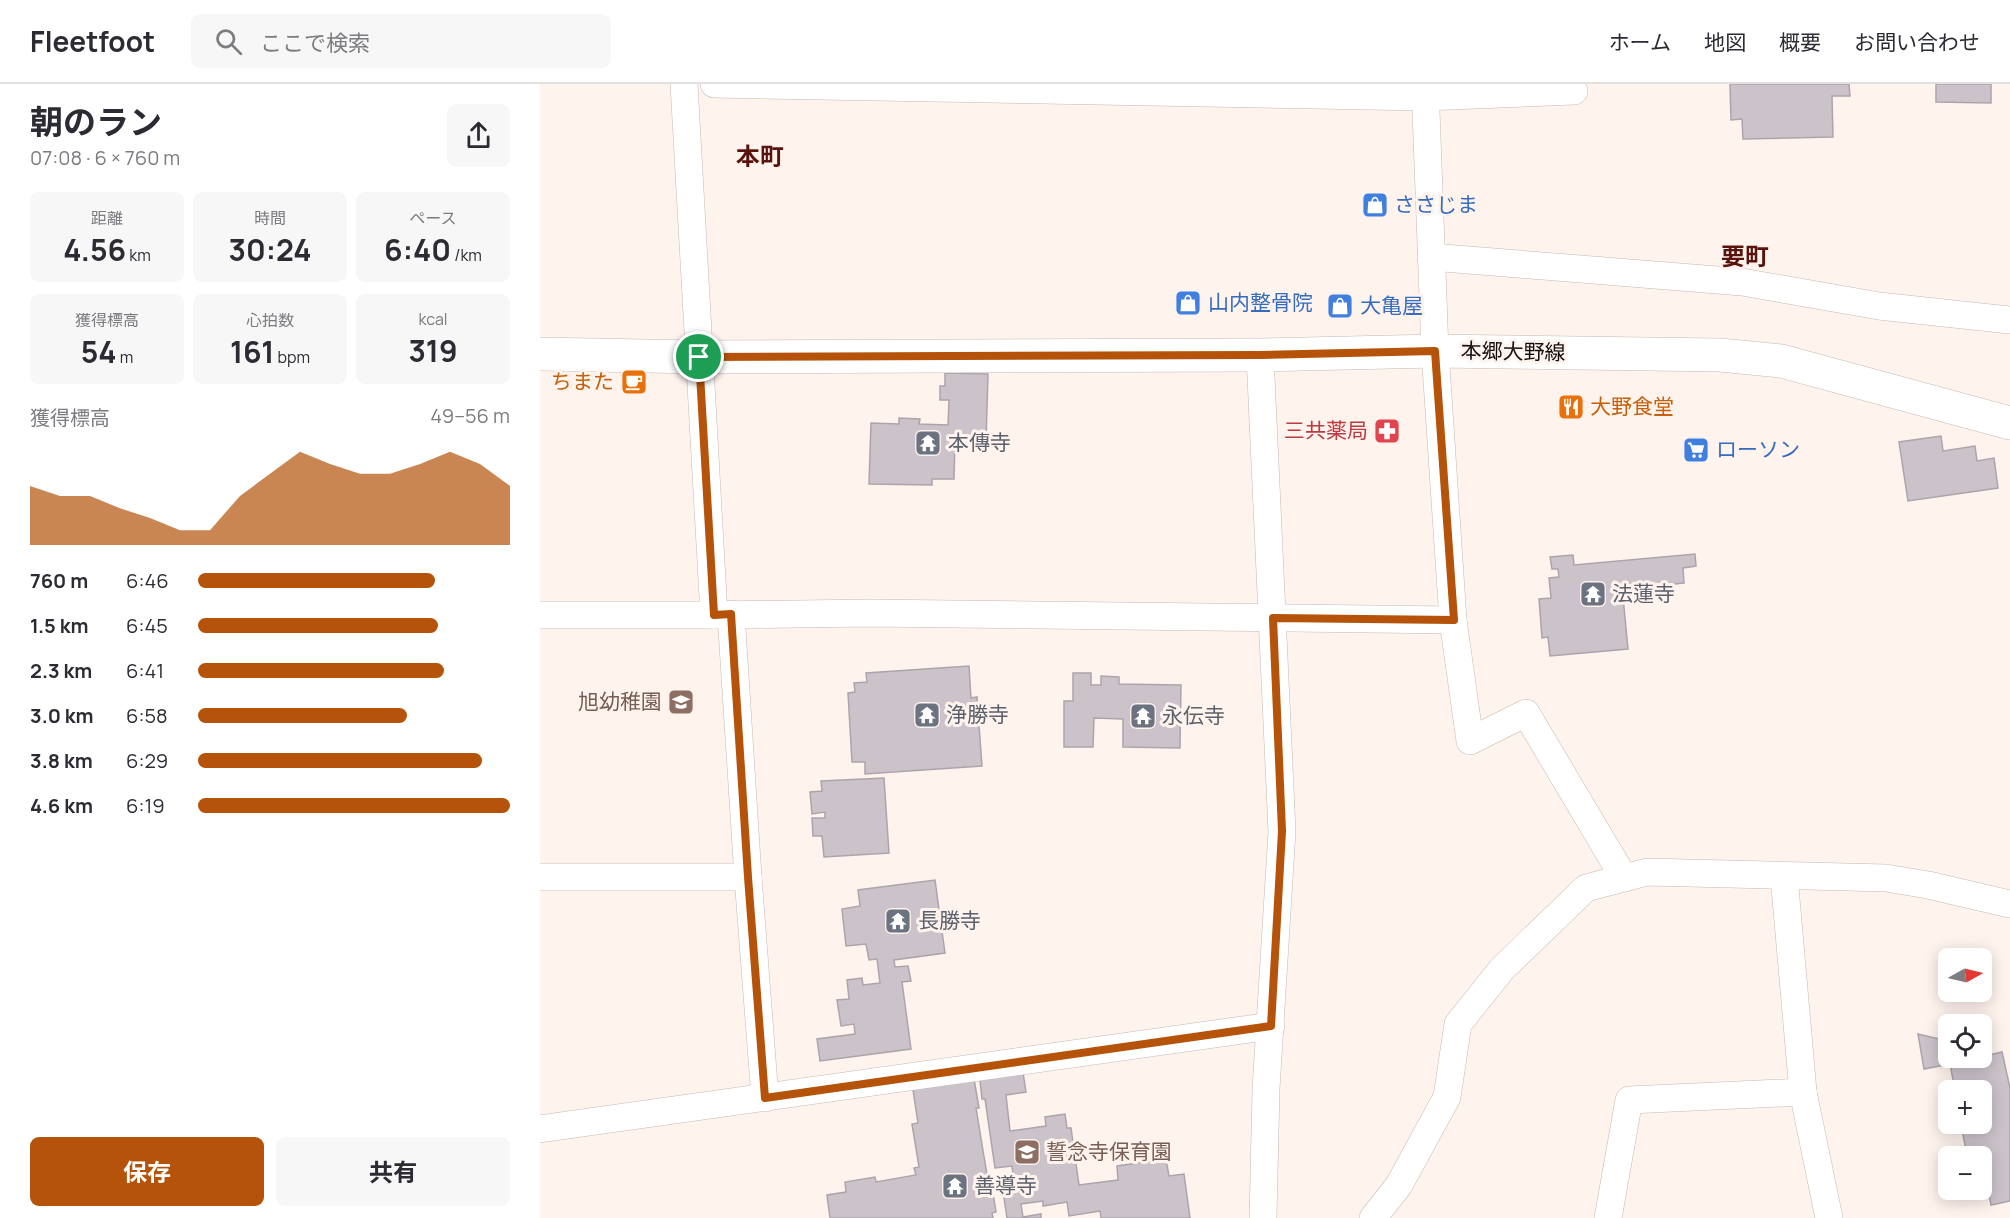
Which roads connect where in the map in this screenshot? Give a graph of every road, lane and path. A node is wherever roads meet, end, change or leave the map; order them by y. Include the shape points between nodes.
1 (684, 84) edge
2 (714, 84) edge
3 (1425, 90) edge
4 (1574, 91) dead end
5 (1431, 256) junction
6 (2010, 320) edge
7 (1435, 351) junction
8 (540, 354) edge
9 (1260, 355) junction
10 (699, 357) junction
11 (2010, 423) edge
12 (540, 615) edge
13 (723, 615) junction
14 (1273, 618) junction
15 (1454, 620) junction
16 (1784, 876) junction
17 (540, 877) edge
18 (748, 877) junction
19 (1624, 878) junction
20 (2010, 904) edge
21 (1271, 1026) junction
22 (1803, 1092) junction
23 (765, 1098) junction
24 (540, 1129) edge
25 (1263, 1218) edge
26 (1374, 1218) edge
27 (1608, 1218) edge
28 (1829, 1218) edge

1 - 10 street
2 - 3 street
3 - 4 street
3 - 5 street
5 - 6 street via 1742,282 1879,306
5 - 7 street
7 - 9 main road, 本郷大野線
7 - 11 main road, 本郷大野線 via 1720,355 1781,361
7 - 15 street
8 - 10 main road, 本郷大野線
9 - 10 main road, 本郷大野線
9 - 14 street
10 - 13 street
12 - 13 street
13 - 14 street
13 - 18 street
14 - 15 street
14 - 21 street via 1282,831
15 - 19 street via 1470,741 1526,713
16 - 19 street via 1647,872
16 - 20 street via 1886,878
16 - 22 street
17 - 18 street
18 - 23 street
19 - 26 street via 1586,888 1502,969 1458,1024 1447,1097 1399,1185
21 - 23 street
21 - 25 street
22 - 27 street via 1629,1100
22 - 28 street
23 - 24 street

